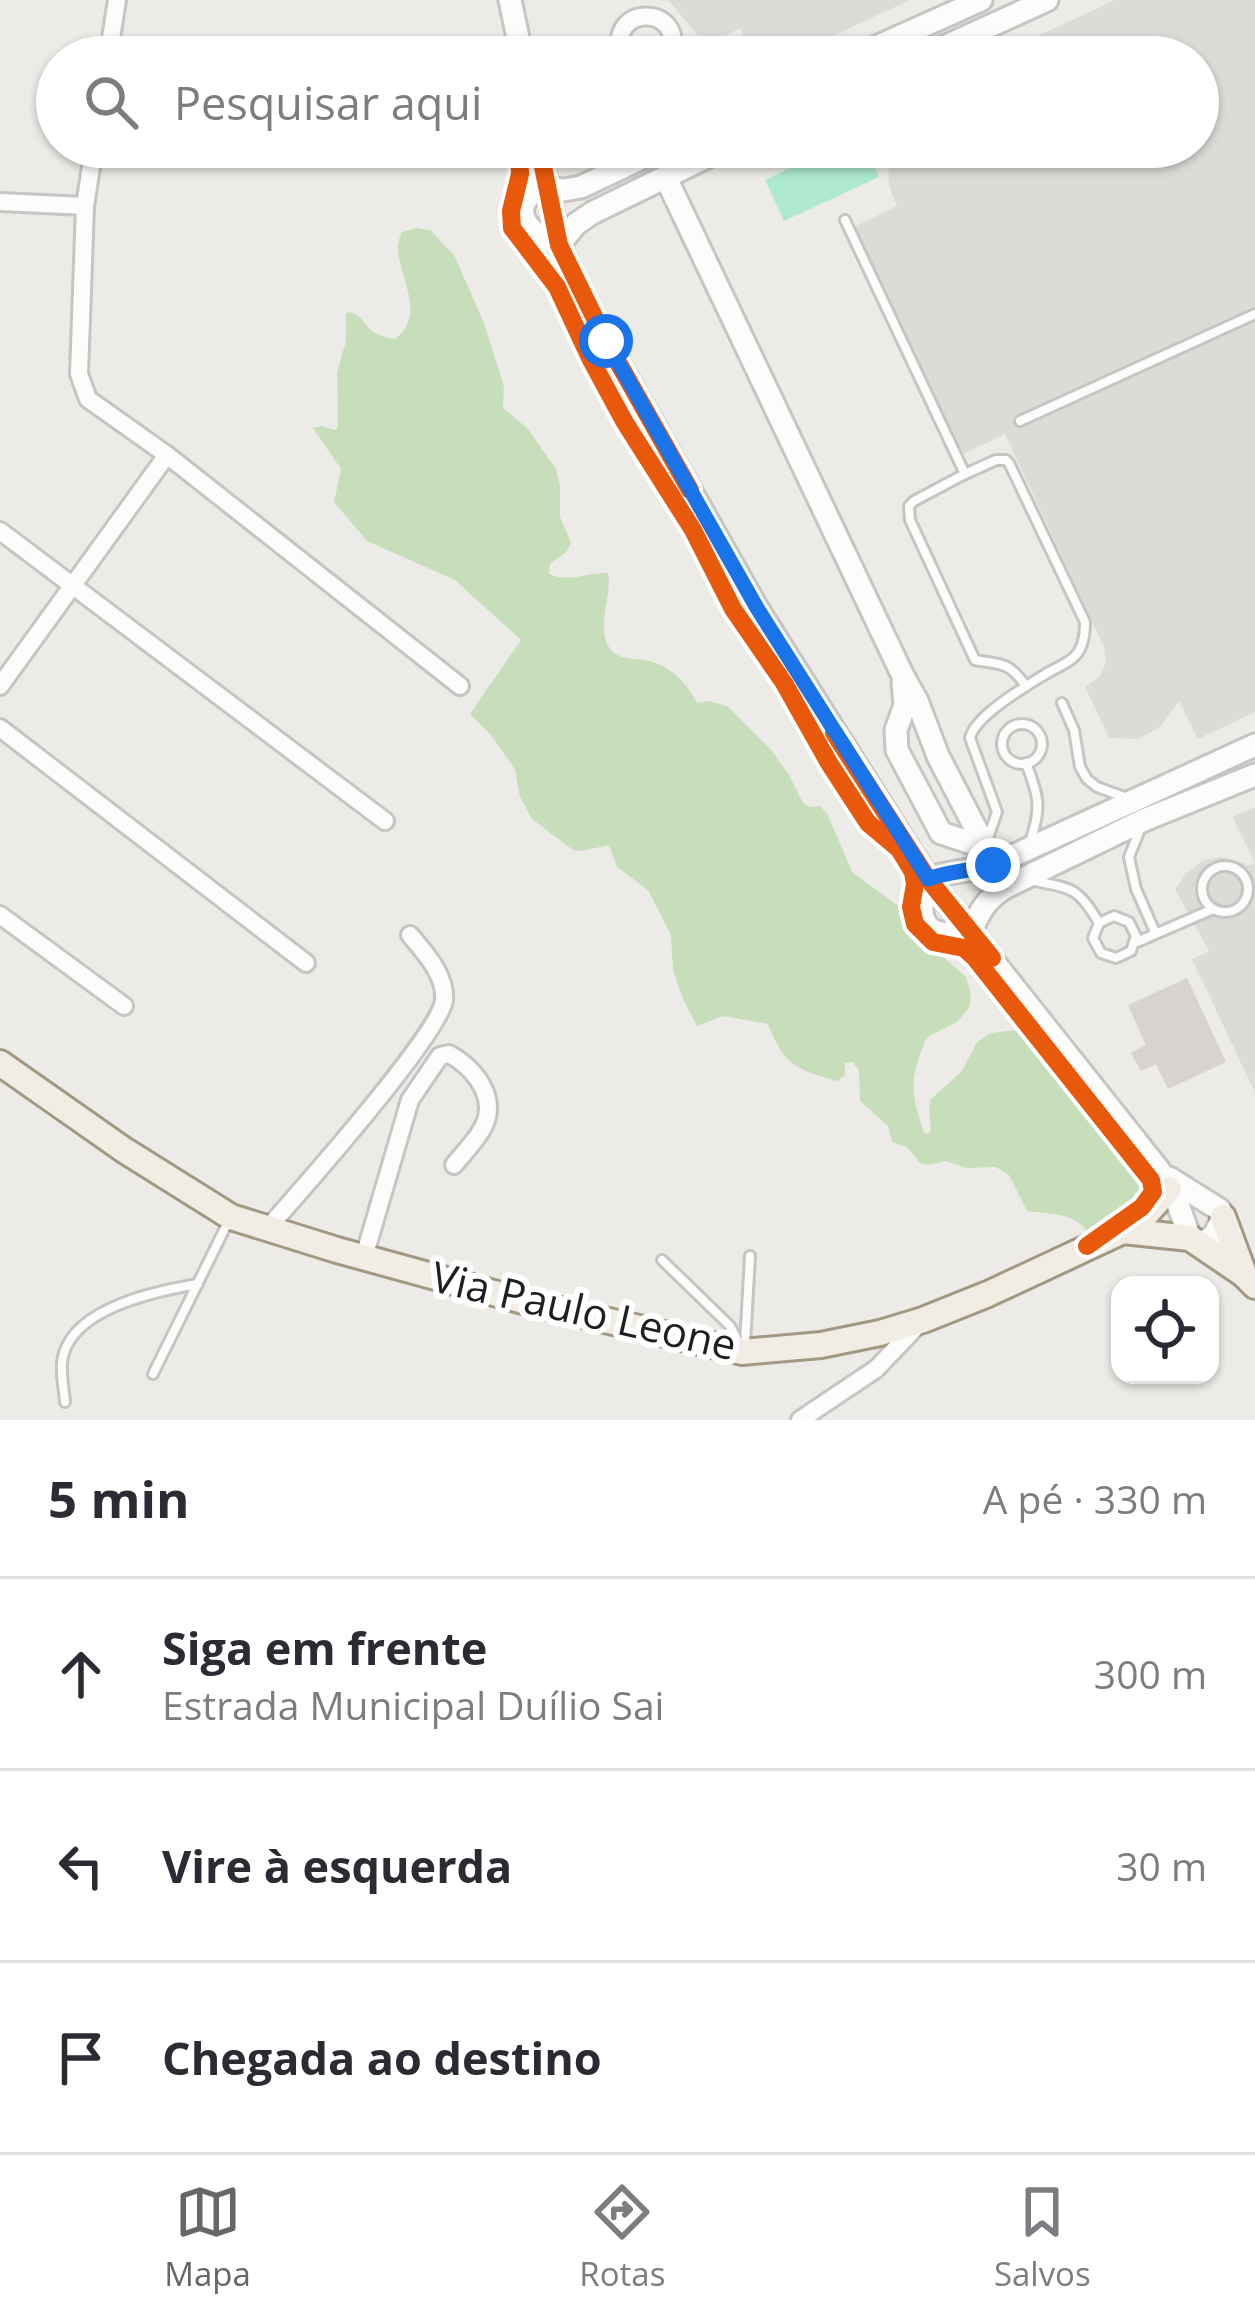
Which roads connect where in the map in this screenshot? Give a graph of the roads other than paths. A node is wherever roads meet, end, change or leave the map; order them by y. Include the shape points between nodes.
1 (117, 0) edge
2 (510, 0) edge
3 (981, 0) edge
4 (1047, 0) edge
5 (111, 36) edge
6 (518, 36) edge
7 (620, 36) edge
8 (673, 36) edge
9 (901, 36) edge
10 (968, 36) edge
11 (91, 168) edge
12 (543, 168) edge
13 (619, 168) edge
14 (686, 168) edge
15 (602, 177) junction
16 (666, 178) junction
17 (547, 187) junction
18 (0, 202) edge
19 (614, 202) junction
20 (85, 206) junction
21 (845, 220) dead end
22 (559, 245) junction
23 (1255, 314) edge
24 (1020, 421) dead end
25 (167, 455) junction
26 (965, 474) junction
27 (0, 531) edge
28 (72, 586) junction
29 (903, 676) junction
30 (0, 686) edge
31 (460, 686) dead end
32 (1026, 686) junction
33 (1062, 703) dead end
34 (0, 728) edge
35 (1255, 745) edge
36 (938, 756) junction
37 (903, 761) junction
38 (1026, 764) junction
39 (1255, 775) edge
40 (1131, 800) junction
41 (968, 814) junction
42 (1144, 820) junction
43 (385, 821) dead end
44 (959, 840) junction
45 (1028, 848) junction
46 (988, 856) junction
47 (928, 879) junction
48 (1014, 883) junction
49 (1213, 909) junction
50 (0, 915) edge
51 (1099, 922) junction
52 (970, 931) junction
53 (1155, 932) junction
54 (410, 935) dead end
55 (1135, 943) junction
56 (306, 963) dead end
57 (124, 1006) dead end
58 (0, 1063) edge
59 (454, 1165) dead end
60 (1164, 1179) junction
61 (1214, 1209) junction
62 (231, 1217) junction
63 (267, 1229) junction
64 (1124, 1231) junction
65 (1192, 1232) junction
66 (750, 1256) dead end
67 (364, 1257) junction
68 (662, 1260) dead end
69 (1249, 1280) edge
70 (198, 1284) junction
71 (923, 1320) junction
72 (743, 1352) junction
73 (153, 1374) dead end
74 (65, 1402) dead end
75 (800, 1420) edge

1 - 5 street
2 - 6 street
3 - 9 street
4 - 10 street
7 - 8 street via 653,16
11 - 20 street
12 - 17 street
13 - 15 street
14 - 16 street
15 - 17 street via 581,187
15 - 19 street
16 - 19 street
16 - 29 street
17 - 22 street
18 - 20 street
19 - 22 street via 576,224
20 - 25 street via 82,386 88,399
21 - 26 lane
22 - 47 street via 757,608
23 - 24 lane
25 - 28 street
25 - 31 street
26 - 32 lane via 914,501 910,520 975,660 1006,665
26 - 32 lane via 996,460 1010,463 1085,622 1074,657
27 - 28 street
28 - 30 street
28 - 43 street
29 - 36 street
29 - 37 street via 896,741
32 - 46 lane via 971,731 997,812
33 - 40 lane via 1087,779
34 - 56 street
35 - 40 street
36 - 37 street via 916,746
36 - 41 street
37 - 44 street via 941,833
38 - 38 lane via 1042,740 1020,724 1002,743 1006,756
38 - 45 lane via 1040,797
39 - 42 street
40 - 42 street
40 - 45 street
41 - 44 street
41 - 46 street
42 - 48 street
42 - 53 lane via 1129,857
44 - 46 street
45 - 46 street
46 - 47 street via 966,872
46 - 48 street
47 - 52 street via 924,922 940,934
48 - 51 lane via 1071,889
48 - 52 street via 990,896
49 - 49 lane via 1244,904 1246,880 1237,869 1225,866 1203,880
49 - 53 lane
50 - 57 street
51 - 55 lane via 1122,917
51 - 55 lane via 1093,938 1101,953 1116,958
52 - 60 street
53 - 55 lane
54 - 63 street via 442,986 437,1020
58 - 62 main road, Via Paulo Leone
59 - 67 street via 482,1130 488,1107 472,1069 449,1054 410,1100
60 - 61 street
60 - 64 main road via 1142,1220
60 - 65 street
61 - 65 street via 1190,1207
61 - 65 street via 1214,1236
61 - 69 main road
62 - 63 main road, Via Paulo Leone
62 - 70 lane
63 - 67 main road, Via Paulo Leone
64 - 65 main road, Via Paulo Leone
64 - 71 main road, Via Paulo Leone
65 - 69 main road
66 - 72 lane
67 - 72 main road, Via Paulo Leone
68 - 72 lane via 730,1326
70 - 73 lane
70 - 74 lane via 151,1292 84,1324 61,1359
71 - 72 main road, Via Paulo Leone via 821,1345
71 - 75 street via 876,1369

